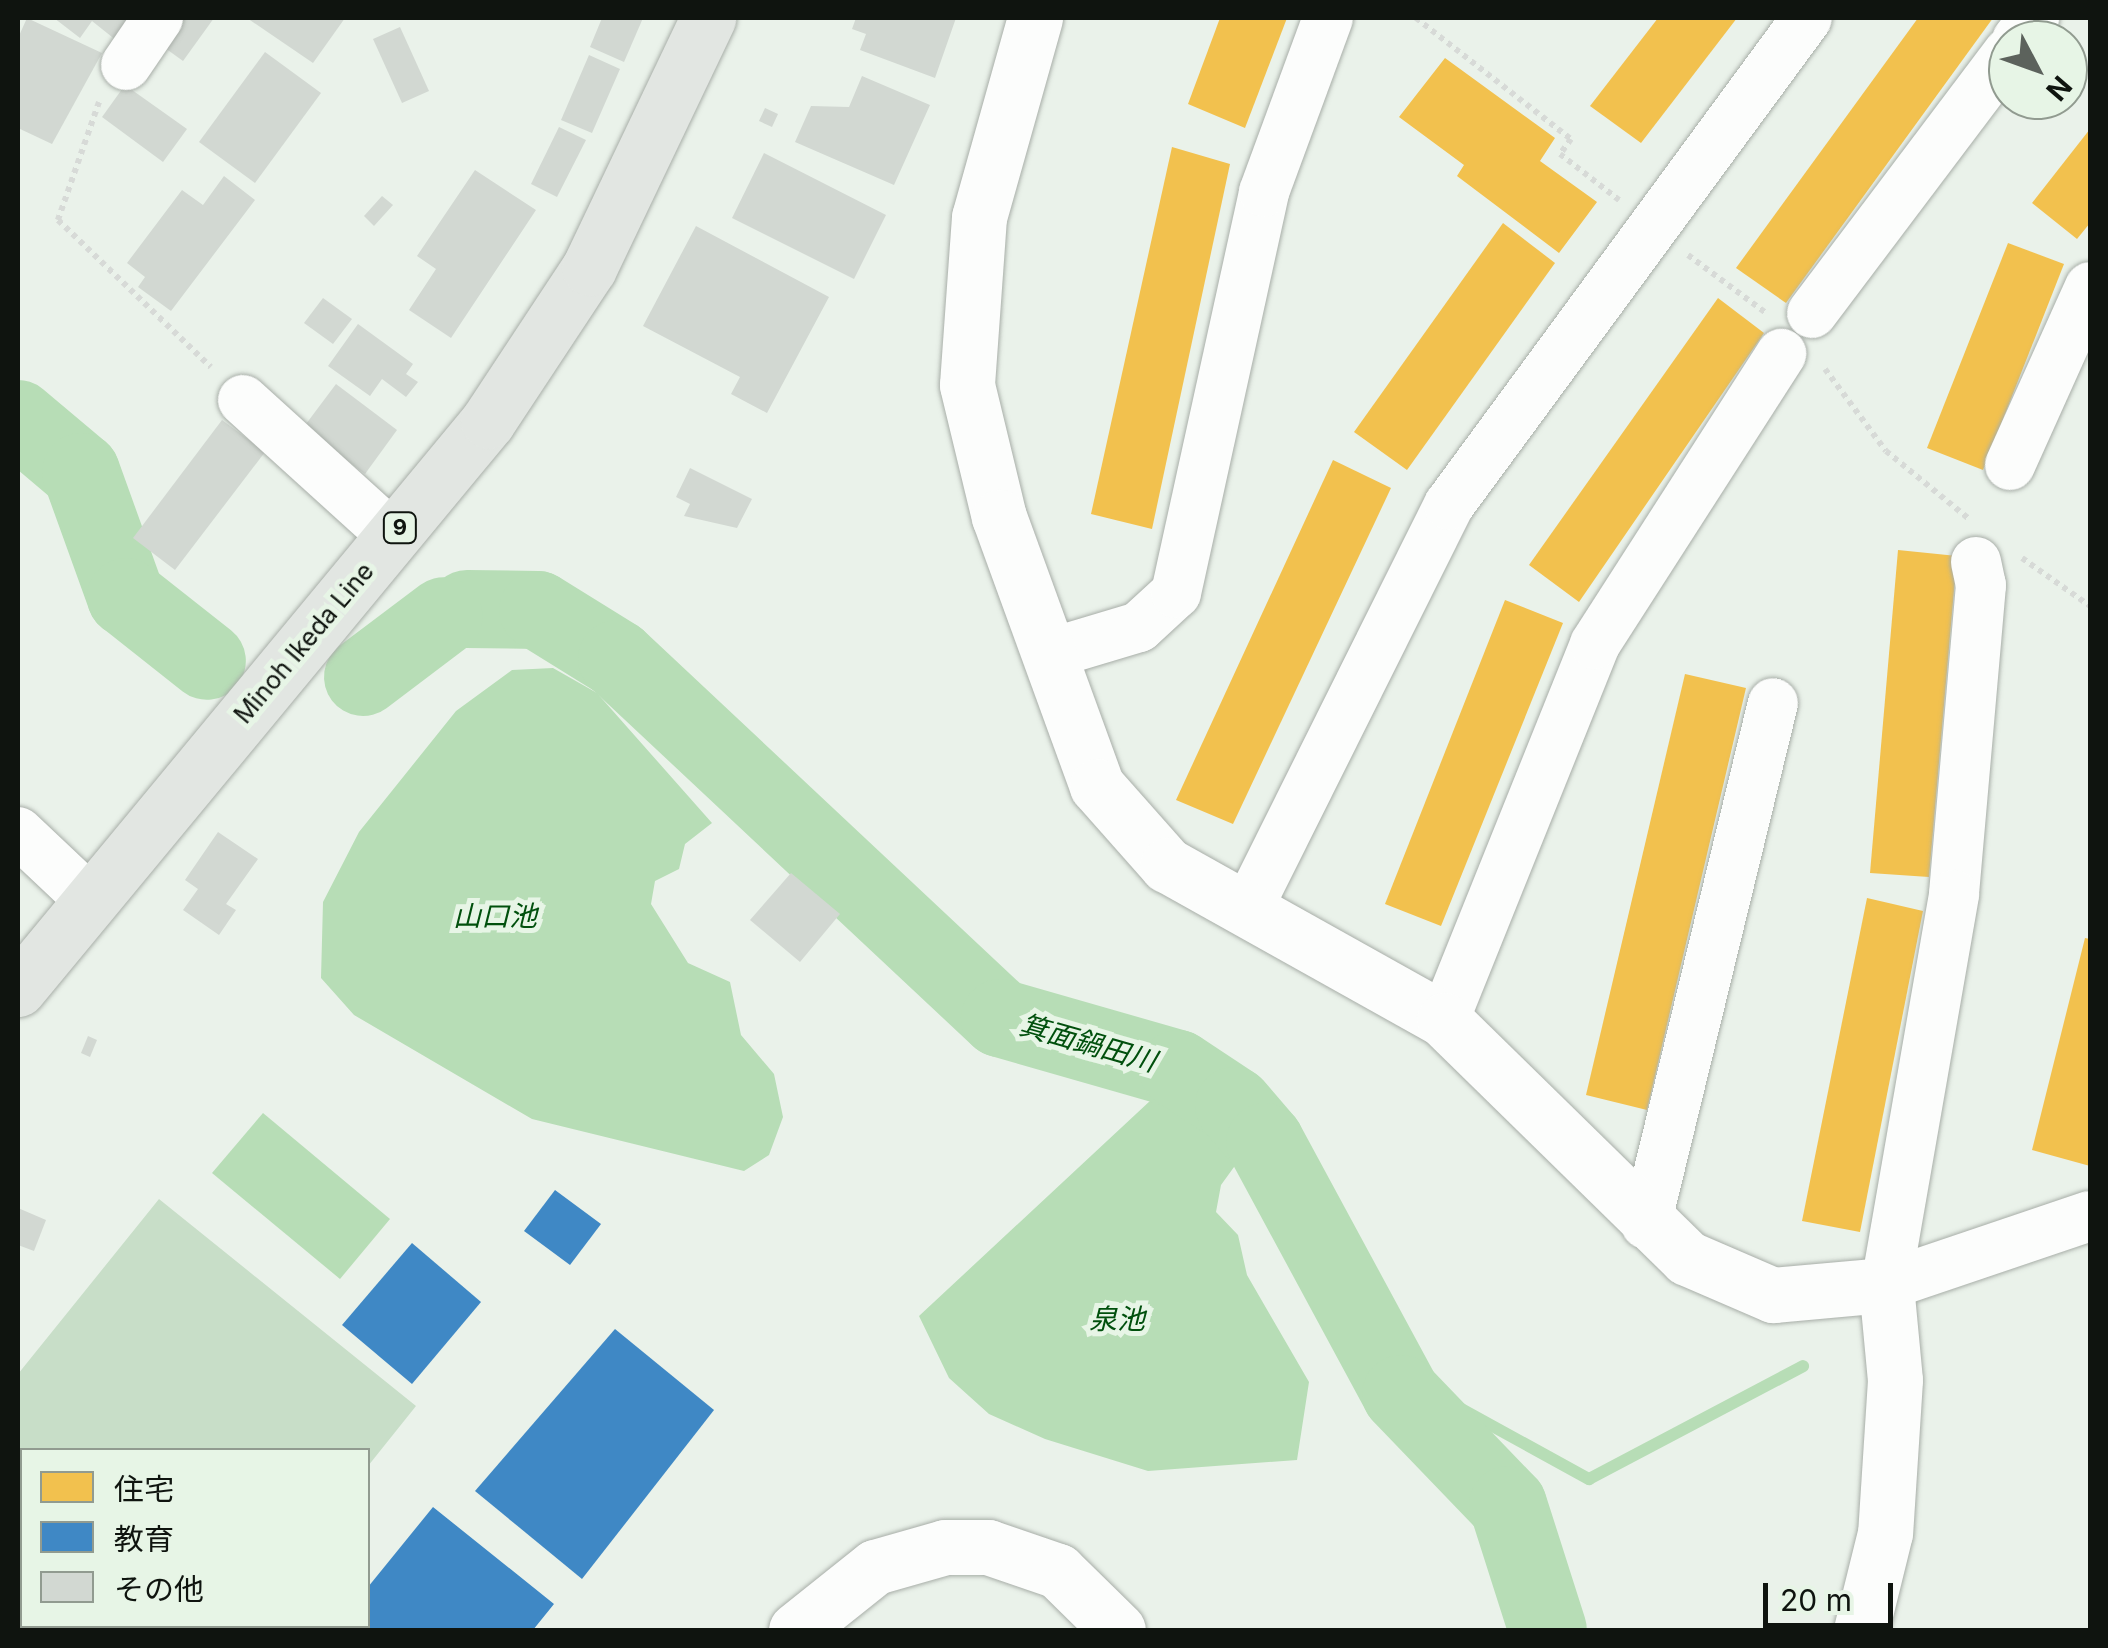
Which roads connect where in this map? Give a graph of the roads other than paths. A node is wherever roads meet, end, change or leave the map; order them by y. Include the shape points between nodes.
1 (158, 18) edge
2 (708, 18) edge
3 (1035, 18) edge
4 (1328, 18) edge
5 (1807, 18) edge
6 (126, 65) road end
7 (1988, 79) edge
8 (2090, 287) edge
9 (244, 400) road end
10 (2010, 465) dead end
11 (394, 536) junction
12 (1981, 546) road end
13 (1049, 654) junction
14 (1773, 703) dead end
15 (18, 832) edge
16 (90, 900) junction
17 (1247, 910) junction
18 (18, 989) edge
19 (1444, 1020) junction
20 (2090, 1216) edge
21 (1646, 1224) junction
22 (1886, 1285) junction
23 (793, 1626) edge
24 (1118, 1630) edge
25 (1861, 1630) edge

1 - 6 street
2 - 11 main road, Minoh Ikeda Line / 9 via 589,268 488,422
3 - 13 street via 979,217 967,385 999,517
4 - 13 street via 1264,192 1176,593 1138,627
5 - 17 street via 1651,226 1410,570
7 - 19 street via 1795,334 1595,644
8 - 10 street
9 - 11 street
11 - 16 main road, Minoh Ikeda Line / 9
12 - 22 street via 1954,895
13 - 17 street via 1097,786 1167,866
14 - 21 street
15 - 16 street
16 - 18 main road, Minoh Ikeda Line / 9
17 - 19 street
19 - 21 street
20 - 22 street
21 - 22 street via 1687,1258 1773,1295
22 - 25 street via 1895,1380 1885,1533
23 - 24 street via 890,1561 988,1547 1058,1572

